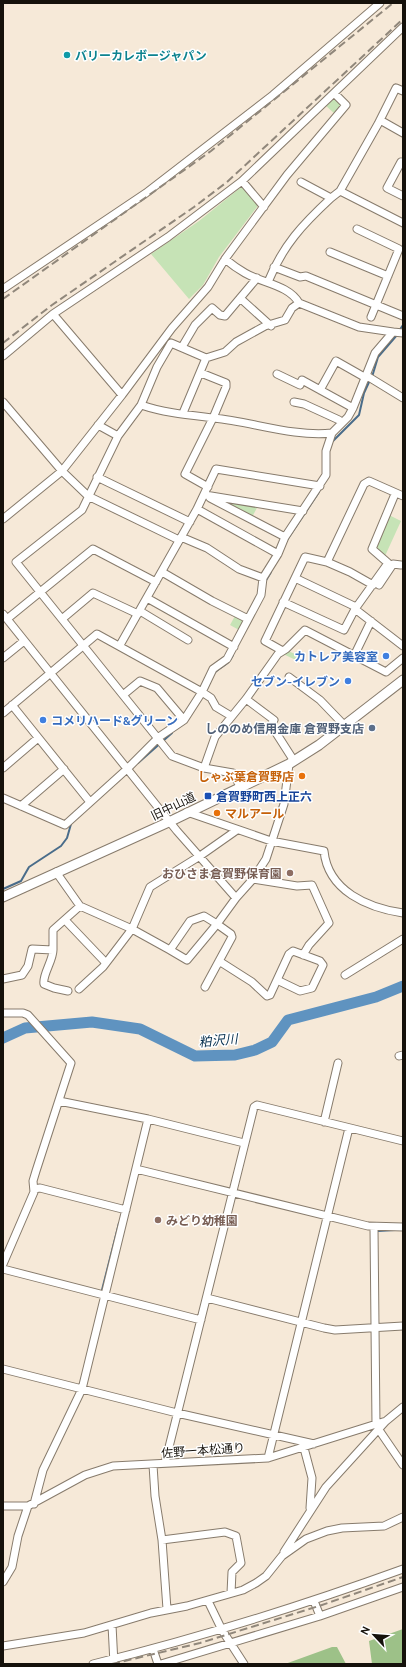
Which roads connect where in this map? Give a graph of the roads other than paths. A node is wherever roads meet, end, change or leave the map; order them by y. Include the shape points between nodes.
1 (380, 3) edge
2 (403, 27) edge
3 (403, 91) edge
4 (334, 93) junction
5 (380, 120) junction
6 (403, 132) edge
7 (403, 164) edge
8 (242, 181) junction
9 (301, 182) dead end
10 (340, 191) junction
11 (403, 196) edge
12 (331, 198) junction
13 (264, 207) junction
14 (403, 223) edge
15 (357, 229) dead end
16 (330, 252) dead end
17 (224, 259) junction
18 (274, 266) junction
19 (388, 276) junction
20 (257, 278) junction
21 (268, 282) junction
22 (3, 289) edge
23 (240, 298) junction
24 (299, 303) junction
25 (377, 305) junction
26 (53, 314) junction
27 (403, 316) edge
28 (371, 317) dead end
29 (271, 326) junction
30 (397, 332) edge
31 (182, 347) junction
32 (3, 356) edge
33 (206, 358) junction
34 (201, 373) junction
35 (277, 374) dead end
36 (367, 377) junction
37 (320, 390) junction
38 (122, 395) junction
39 (403, 398) edge
40 (3, 402) edge
41 (294, 402) dead end
42 (141, 405) junction
43 (354, 408) junction
44 (183, 413) junction
45 (213, 418) junction
46 (342, 423) junction
47 (98, 425) junction
48 (332, 433) junction
49 (118, 436) junction
50 (62, 471) junction
51 (97, 477) junction
52 (320, 486) junction
53 (208, 487) junction
54 (395, 494) junction
55 (205, 495) junction
56 (88, 496) junction
57 (403, 496) edge
58 (197, 509) junction
59 (303, 511) junction
60 (3, 519) edge
61 (190, 522) junction
62 (285, 537) junction
63 (180, 539) junction
64 (278, 554) junction
65 (327, 562) junction
66 (402, 564) edge
67 (162, 572) junction
68 (263, 578) junction
69 (295, 578) junction
70 (156, 582) junction
71 (376, 585) junction
72 (39, 592) junction
73 (147, 598) junction
74 (283, 602) junction
75 (356, 608) junction
76 (139, 613) junction
77 (5, 617) edge
78 (62, 619) junction
79 (248, 619) junction
80 (371, 621) junction
81 (24, 640) junction
82 (188, 640) dead end
83 (83, 646) junction
84 (120, 646) junction
85 (403, 646) edge
86 (234, 647) junction
87 (282, 650) junction
88 (354, 656) junction
89 (3, 658) edge
90 (403, 658) edge
91 (50, 674) junction
92 (289, 677) dead end
93 (403, 680) edge
94 (202, 692) junction
95 (123, 695) junction
96 (246, 699) junction
97 (12, 705) junction
98 (3, 713) edge
99 (231, 716) junction
100 (184, 720) junction
101 (344, 725) junction
102 (38, 738) junction
103 (158, 738) junction
104 (291, 762) junction
105 (3, 768) edge
106 (204, 768) junction
107 (64, 769) junction
108 (127, 769) junction
109 (241, 788) junction
110 (3, 798) edge
111 (90, 802) junction
112 (22, 806) junction
113 (187, 812) junction
114 (171, 821) junction
115 (237, 830) junction
116 (271, 841) junction
117 (200, 856) junction
118 (56, 872) junction
119 (253, 880) junction
120 (3, 897) edge
121 (236, 898) junction
122 (80, 906) junction
123 (403, 913) edge
124 (65, 920) junction
125 (217, 924) junction
126 (132, 929) junction
127 (403, 939) edge
128 (53, 950) junction
129 (170, 950) junction
130 (303, 955) junction
131 (219, 961) junction
132 (106, 963) junction
133 (345, 975) dead end
134 (3, 979) edge
135 (277, 980) junction
136 (205, 987) dead end
137 (79, 989) dead end
138 (68, 991) dead end
139 (3, 1013) edge
140 (338, 1063) dead end
141 (59, 1101) junction
142 (148, 1119) junction
143 (324, 1122) junction
144 (349, 1128) junction
145 (403, 1141) edge
146 (244, 1142) junction
147 (136, 1169) junction
148 (34, 1189) junction
149 (232, 1193) junction
150 (126, 1210) junction
151 (327, 1216) junction
152 (403, 1227) edge
153 (374, 1228) junction
154 (3, 1264) edge
155 (3, 1269) edge
156 (105, 1294) junction
157 (207, 1298) junction
158 (201, 1320) junction
159 (301, 1322) junction
160 (375, 1326) junction
161 (403, 1326) edge
162 (3, 1369) edge
163 (82, 1389) junction
164 (403, 1407) edge
165 (177, 1413) junction
166 (378, 1427) junction
167 (272, 1435) junction
168 (315, 1444) junction
169 (304, 1448) junction
170 (268, 1458) junction
171 (165, 1463) junction
172 (153, 1465) junction
173 (403, 1465) edge
174 (31, 1505) junction
175 (3, 1506) edge
176 (310, 1508) junction
177 (403, 1517) edge
178 (162, 1540) junction
179 (282, 1556) junction
180 (403, 1569) edge
181 (3, 1582) edge
182 (403, 1587) edge
183 (231, 1592) junction
184 (208, 1601) junction
185 (314, 1601) junction
186 (167, 1609) junction
187 (320, 1616) junction
188 (112, 1625) junction
189 (222, 1630) junction
190 (232, 1643) junction
191 (3, 1646) edge
192 (153, 1649) junction
193 (114, 1661) edge
194 (93, 1664) edge
195 (159, 1664) edge
196 (244, 1664) edge

1 - 22 street via 273,95 152,188
2 - 4 street
3 - 5 street via 396,88
4 - 8 street
4 - 13 street via 346,106 299,160
5 - 6 street
5 - 10 street
7 - 11 street via 401,162 387,188
8 - 13 street
8 - 26 street via 168,237
9 - 12 street
10 - 12 street
10 - 14 street
12 - 18 street via 297,232
13 - 17 street
15 - 19 street via 399,249
16 - 19 street
17 - 20 street via 246,274
17 - 38 street via 208,287 172,328
18 - 21 street
18 - 25 street
19 - 25 street
20 - 21 street
20 - 23 street
21 - 24 street via 296,296
23 - 29 street
23 - 31 street via 225,316 212,308 195,325
24 - 29 street via 292,308 285,320
24 - 30 street via 359,327
25 - 27 street
25 - 28 street
26 - 32 street
26 - 38 street
29 - 33 street via 265,326 225,352
30 - 36 street via 375,353
31 - 33 street
31 - 42 street via 171,343 157,367
33 - 34 street
34 - 44 street
34 - 45 street via 226,383
35 - 37 street via 300,385 302,380
36 - 37 street via 336,361
36 - 39 street
36 - 43 street
37 - 43 street
38 - 47 street
40 - 50 street
41 - 46 street via 304,404
42 - 44 street via 159,411
42 - 49 street
43 - 46 street
44 - 45 street
45 - 48 street via 315,434
45 - 53 street via 185,474
46 - 48 street
47 - 49 street
47 - 50 street
48 - 52 street via 326,451 326,475
49 - 51 street
50 - 56 street
50 - 60 street
51 - 56 street
51 - 61 street
52 - 53 street via 216,469
52 - 59 street
53 - 55 street
54 - 57 street
54 - 65 street via 369,481 364,484
54 - 71 street via 372,549 388,563
55 - 58 street
55 - 59 street
55 - 62 street
56 - 63 street
56 - 72 street via 82,510 16,562
58 - 61 street
58 - 64 street
59 - 62 street
61 - 63 street
62 - 64 street
63 - 67 street
63 - 68 street via 207,548 239,569
64 - 68 street
65 - 69 street via 305,557
65 - 71 street
66 - 71 street via 393,564
67 - 70 street
67 - 79 street via 212,602
68 - 79 street via 260,595
69 - 74 street
69 - 75 street
70 - 72 street via 93,549
70 - 73 street
71 - 75 street
72 - 77 street
72 - 78 street
73 - 76 street
73 - 86 street
74 - 75 street via 344,630
74 - 87 street via 265,642
75 - 80 street
76 - 78 street via 93,593
76 - 82 street
76 - 84 street
77 - 81 street
78 - 83 street
79 - 86 street
80 - 85 street
80 - 88 street
81 - 89 street
81 - 91 street
83 - 84 street via 97,634
83 - 91 street
83 - 95 street
84 - 94 street
86 - 94 street via 227,659 213,669
87 - 88 street via 305,630
87 - 96 street
88 - 90 street via 386,672
91 - 97 street
91 - 108 street
92 - 101 street via 320,700
93 - 101 main road, 旧中山道
94 - 99 street via 211,698 216,707
94 - 100 street
95 - 100 street via 140,681 157,688
95 - 103 street
96 - 99 street
96 - 104 street via 274,720 271,725
97 - 98 street
97 - 102 street
99 - 106 street via 216,737
100 - 103 street
101 - 104 main road, 旧中山道
102 - 105 street
102 - 107 street
103 - 106 street via 172,756
103 - 108 street
104 - 109 main road, 旧中山道
104 - 116 street via 284,804
106 - 109 street via 233,773
107 - 111 street
107 - 112 street
108 - 111 street
108 - 114 street
109 - 113 main road, 旧中山道
110 - 112 street
111 - 112 street via 65,825
113 - 114 main road, 旧中山道
113 - 115 street
114 - 117 street
114 - 118 main road, 旧中山道
115 - 116 street
115 - 117 street
116 - 119 street via 266,859
116 - 123 street via 324,851 333,875 350,894 373,907
117 - 121 street
117 - 126 street via 150,887
118 - 120 main road, 旧中山道
118 - 122 street
119 - 121 street
119 - 130 street via 297,886 312,885 329,923
121 - 125 street
122 - 124 street
122 - 126 street
124 - 128 street via 53,930
124 - 132 street
125 - 129 street via 204,916 190,921
125 - 129 street via 187,960
125 - 131 street via 232,937
126 - 129 street
126 - 132 street
127 - 133 street
128 - 134 street via 32,949 28,966 22,975
128 - 138 street via 53,957 43,979 44,984
130 - 135 street via 293,951 289,954
130 - 135 street via 320,961 322,965 312,988 300,991
131 - 135 street via 252,982 267,996 270,995
131 - 136 street
132 - 137 street
139 - 141 street via 28,1015 71,1064
140 - 143 street
141 - 142 street
141 - 148 street via 33,1181
142 - 146 street
142 - 147 street
143 - 144 street
143 - 146 street via 257,1105 254,1107
144 - 145 street
144 - 151 street
146 - 149 street
147 - 149 street
147 - 150 street
148 - 150 street via 40,1188
148 - 154 street
149 - 151 street
149 - 157 street
150 - 156 street
151 - 153 street
151 - 159 street
152 - 153 street
153 - 160 street
155 - 156 street
156 - 158 street
156 - 163 street
157 - 158 street
157 - 159 street
158 - 165 street
159 - 160 street via 334,1330
159 - 167 street
160 - 161 street
160 - 166 street
162 - 163 street
163 - 165 street
163 - 174 street via 43,1470
164 - 166 street, 佐野一本松通り
165 - 167 street
165 - 171 street
166 - 168 street, 佐野一本松通り
166 - 173 street
166 - 176 street
167 - 168 street
167 - 170 street
168 - 169 street, 佐野一本松通り
169 - 170 street, 佐野一本松通り
169 - 176 street via 312,1478
170 - 171 street, 佐野一本松通り
171 - 172 street, 佐野一本松通り
172 - 174 street, 佐野一本松通り via 113,1466 85,1475
172 - 178 street
174 - 175 street, 佐野一本松通り
174 - 181 street via 18,1536 12,1567
176 - 179 street
177 - 179 street via 384,1526 327,1531 306,1539
178 - 183 street via 225,1532 236,1536 241,1563 232,1572
178 - 186 street
179 - 183 street via 266,1576 256,1583
180 - 185 street
182 - 187 street
183 - 184 street
184 - 186 street
184 - 189 street
185 - 187 street
185 - 189 street
186 - 188 street
187 - 190 street
188 - 191 street via 84,1633
188 - 193 street
189 - 190 street
189 - 192 street
190 - 195 street
190 - 196 street
192 - 193 street
192 - 195 street
193 - 194 street

